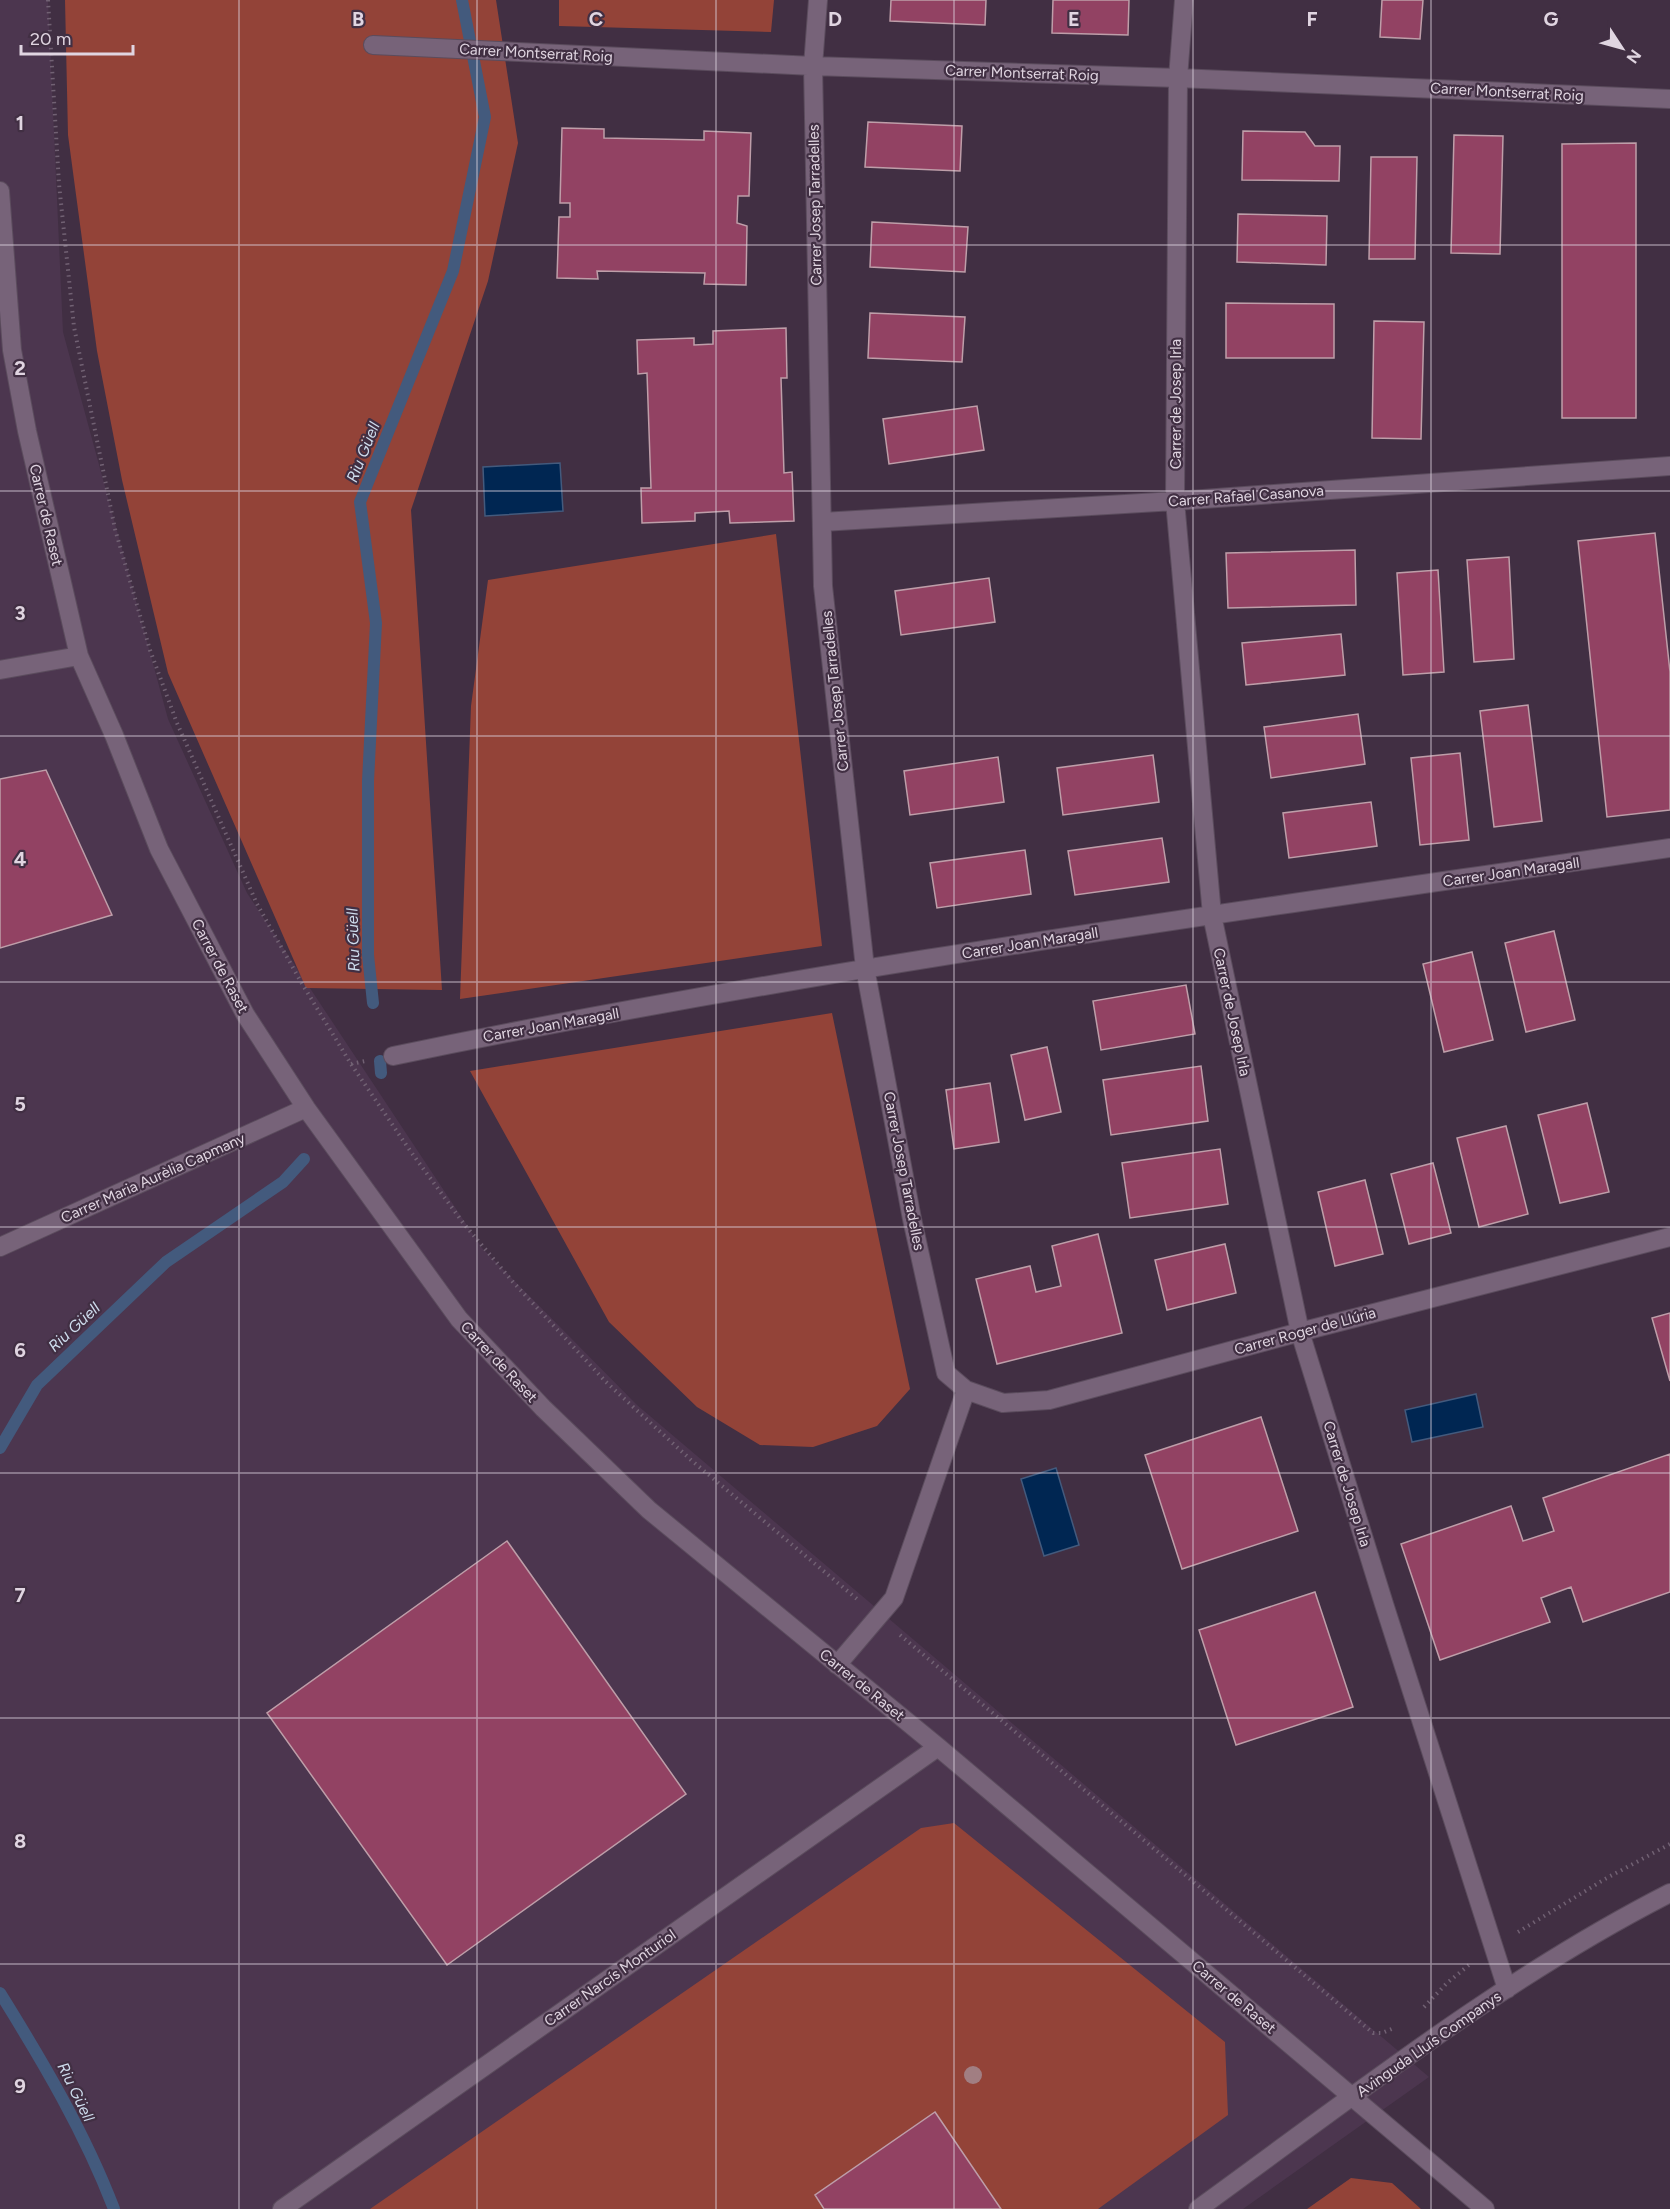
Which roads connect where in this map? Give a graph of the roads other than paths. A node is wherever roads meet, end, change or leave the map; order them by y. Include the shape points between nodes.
1 (818, 0) edge
2 (1184, 0) edge
3 (373, 45) dead end
4 (813, 66) junction
5 (1178, 78) junction
6 (1670, 99) edge
7 (0, 191) edge
8 (1670, 466) edge
9 (1175, 501) junction
10 (822, 522) junction
11 (79, 656) junction
12 (0, 670) edge
13 (1670, 848) edge
14 (1212, 915) junction
15 (865, 968) junction
16 (393, 1056) dead end
17 (306, 1108) junction
18 (1670, 1237) edge
19 (0, 1247) edge
20 (1300, 1332) junction
21 (946, 1373) joint
22 (966, 1390) junction
23 (837, 1665) junction
24 (938, 1747) junction
25 (1670, 1893) edge
26 (1507, 1989) junction
27 (1353, 2098) junction
28 (282, 2209) edge
29 (1198, 2209) edge
30 (1485, 2209) edge

1 - 4 street, Carrer Josep Tarradelles
2 - 5 street, Carrer de Josep Irla
3 - 4 street, Carrer Montserrat Roig
4 - 5 street, Carrer Montserrat Roig
4 - 10 street, Carrer Josep Tarradelles
5 - 6 street, Carrer Montserrat Roig
5 - 9 street, Carrer de Josep Irla
7 - 11 street, Carrer de Raset via 12,350
8 - 9 street, Carrer Rafael Casanova
9 - 10 street, Carrer Rafael Casanova
9 - 14 street, Carrer de Josep Irla
10 - 15 street, Carrer Josep Tarradelles via 823,586
11 - 12 street
11 - 17 street, Carrer de Raset via 169,870 245,1014
13 - 14 street, Carrer Joan Maragall
14 - 15 street, Carrer Joan Maragall
14 - 20 street, Carrer de Josep Irla
15 - 16 street, Carrer Joan Maragall
15 - 21 street, Carrer Josep Tarradelles via 912,1219
17 - 19 street, Carrer Maria Aurèlia Capmany
17 - 23 street, Carrer de Raset via 459,1319 543,1408 649,1510
18 - 20 street, Carrer Roger de Llúria
20 - 22 street, Carrer Roger de Llúria via 1049,1400 1003,1402
20 - 26 street, Carrer de Josep Irla
21 - 22 street, Carrer Roger de Llúria
22 - 23 street via 894,1598
23 - 24 street, Carrer de Raset
24 - 27 street, Carrer de Raset
24 - 28 street, Carrer Narcís Monturiol
25 - 26 street, Avinguda Lluís Companys via 1625,1916
26 - 27 street, Avinguda Lluís Companys
27 - 29 street, Avinguda Lluís Companys
27 - 30 street, Carrer de Raset

